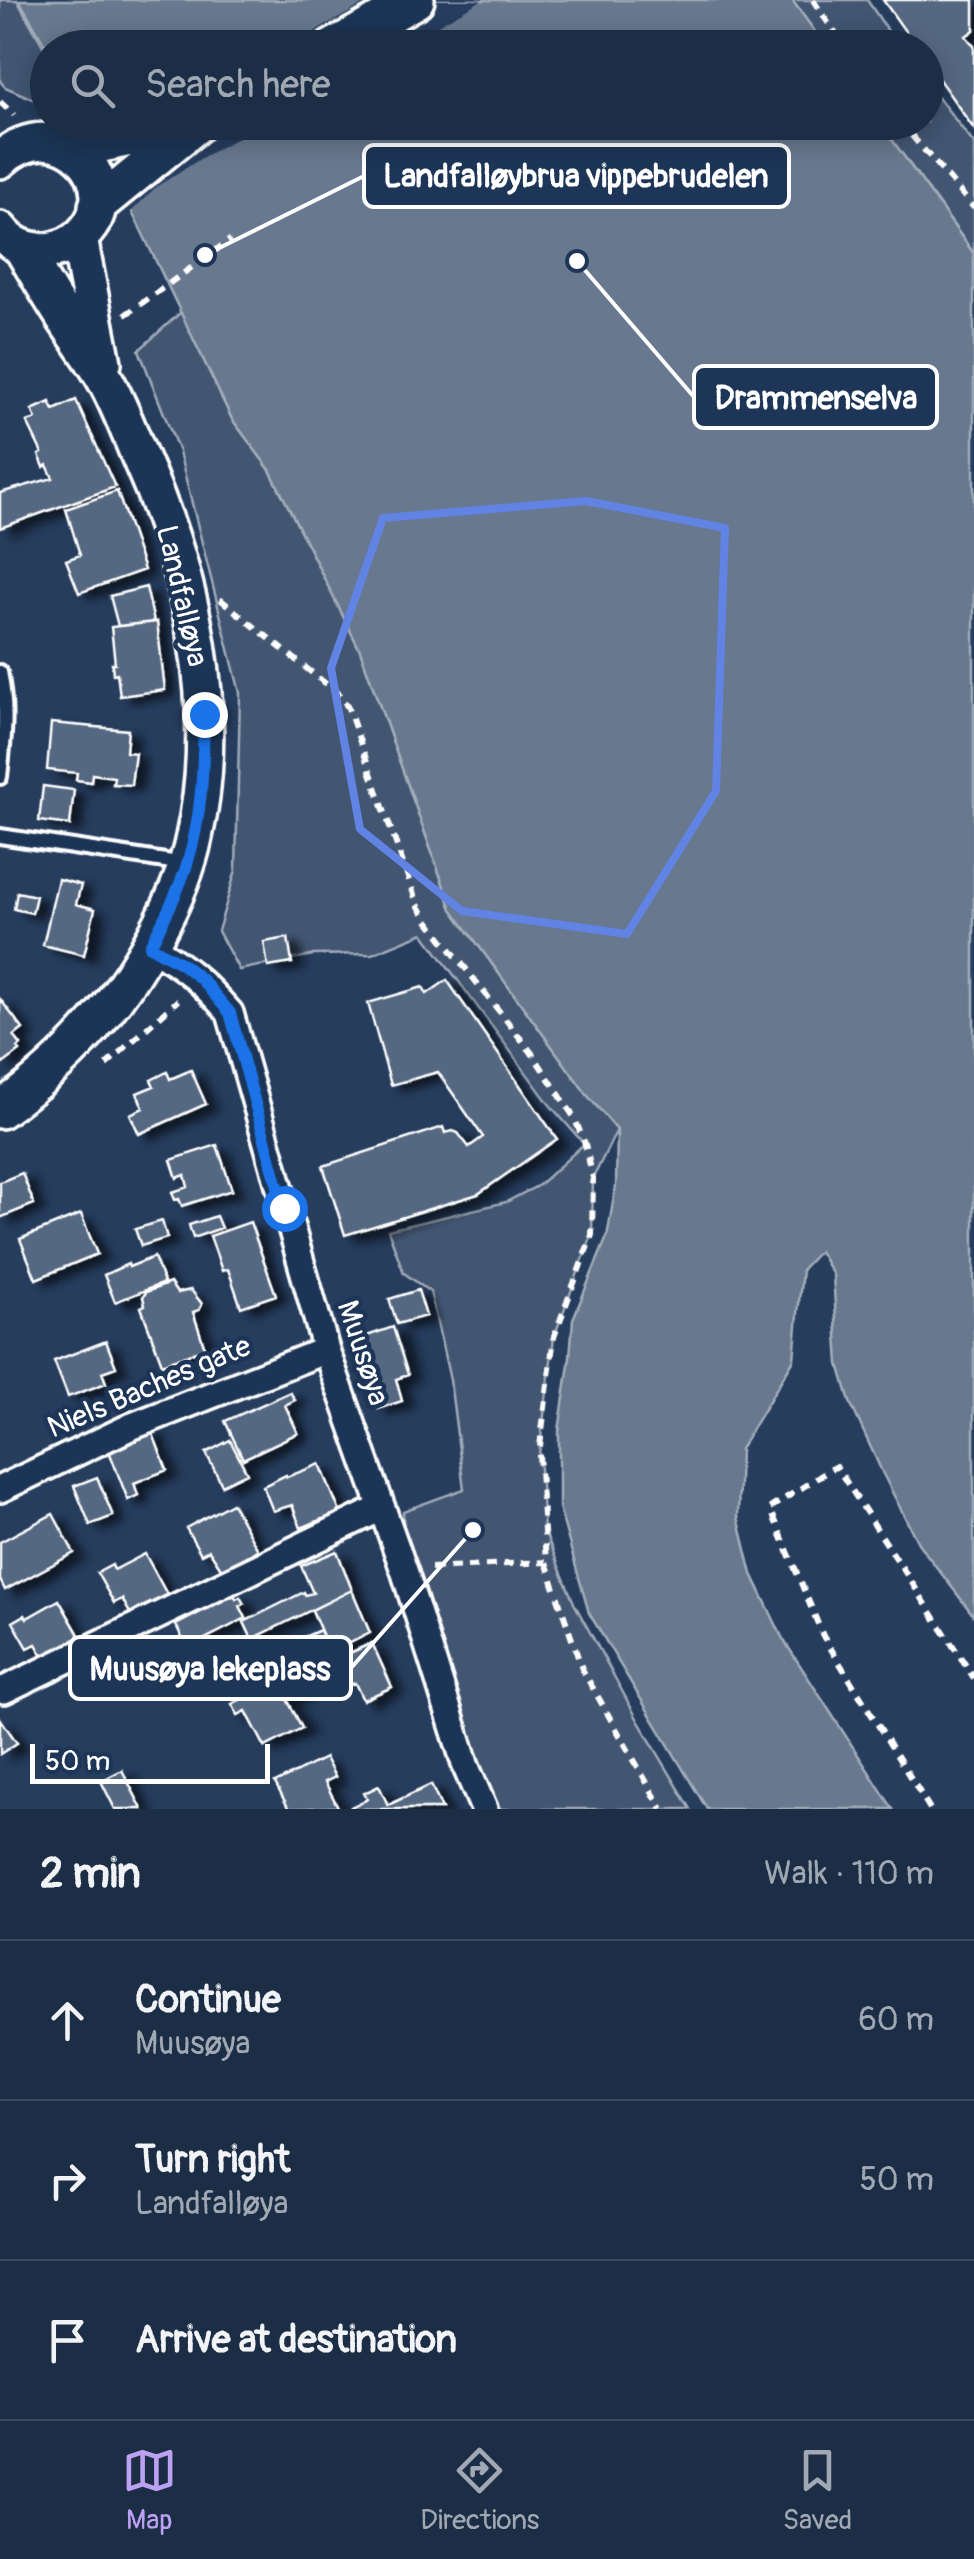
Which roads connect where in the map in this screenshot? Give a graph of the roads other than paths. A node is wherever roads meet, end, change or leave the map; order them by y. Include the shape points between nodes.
1 (416, 0) edge
2 (364, 30) edge
3 (117, 140) edge
4 (178, 140) edge
5 (81, 149) junction
6 (0, 160) edge
7 (103, 200) junction
8 (79, 238) junction
9 (11, 239) edge
10 (108, 384) junction
11 (0, 672) edge
12 (0, 777) edge
13 (0, 836) edge
14 (187, 864) junction
15 (150, 946) junction
16 (0, 1110) edge
17 (326, 1350) junction
18 (0, 1489) edge
19 (381, 1508) junction
20 (4, 1690) dead end
21 (484, 1809) edge

1 - 2 main road
3 - 5 main road
4 - 7 main road
5 - 6 main road via 28,142
5 - 7 main road
7 - 8 main road
8 - 9 main road via 37,251
8 - 10 main road, Landfalløya
9 - 10 main road, Landfalløya
10 - 14 main road, Landfalløya via 161,505 200,665 203,770
11 - 12 lane via 6,721
13 - 14 lane
14 - 15 main road, Landfalløya
15 - 16 main road, Landfalløya via 84,1038
15 - 17 street, Muusøya via 202,980 230,1013
17 - 18 street, Niels Baches gate via 130,1427
17 - 19 street, Muusøya
19 - 20 street
19 - 21 street, Muusøya

